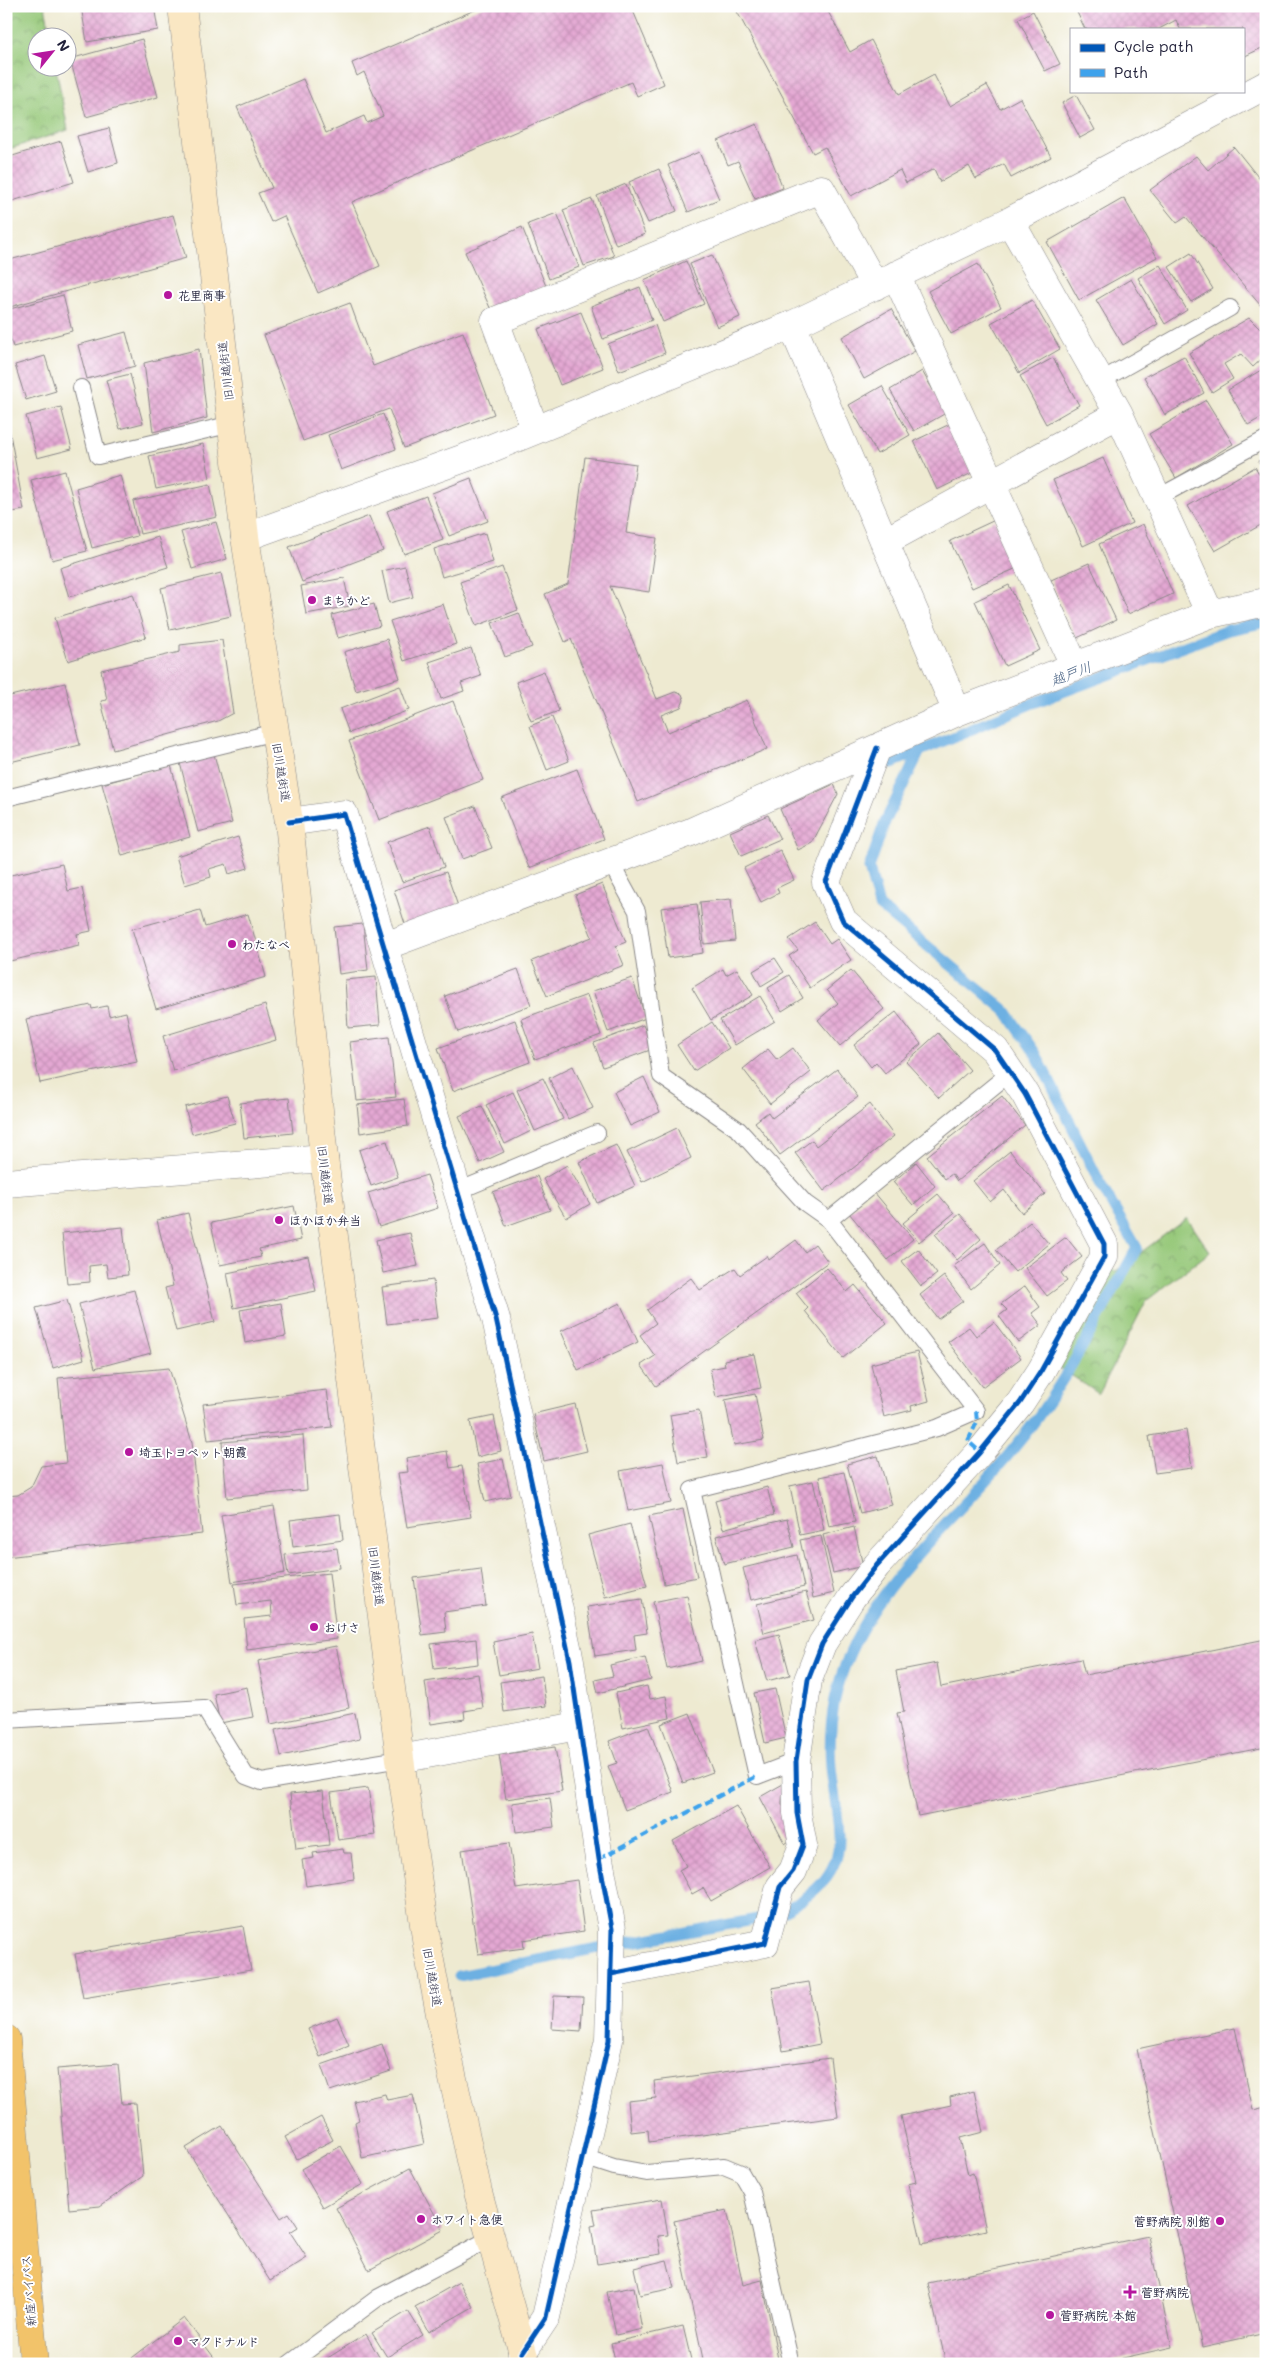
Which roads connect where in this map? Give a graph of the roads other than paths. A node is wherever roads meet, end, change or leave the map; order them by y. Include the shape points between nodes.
1 (182, 6) edge
2 (1266, 85) edge
3 (1010, 221) junction
4 (885, 280) junction
5 (1230, 308) dead end
6 (792, 325) junction
7 (1100, 381) junction
8 (81, 388) dead end
9 (1119, 414) junction
10 (232, 424) junction
11 (535, 430) junction
12 (1266, 439) edge
13 (991, 484) junction
14 (1157, 498) junction
15 (244, 537) junction
16 (884, 542) junction
17 (1266, 602) edge
18 (1210, 614) junction
19 (1075, 667) junction
20 (957, 712) junction
21 (275, 732) junction
22 (877, 748) junction
23 (6, 798) edge
24 (289, 822) junction
25 (610, 862) junction
26 (385, 946) junction
27 (1011, 1072) junction
28 (598, 1133) dead end
29 (324, 1158) junction
30 (6, 1183) edge
31 (458, 1191) junction
32 (829, 1220) junction
33 (6, 1720) edge
34 (578, 1726) junction
35 (400, 1759) junction
36 (796, 1761) junction
37 (611, 1966) junction
38 (6, 2039) edge
39 (583, 2157) junction
40 (491, 2238) junction
41 (524, 2358) edge
42 (34, 2364) edge
43 (289, 2364) edge
44 (791, 2364) edge

1 - 10 main road, 旧川越街道
2 - 3 street
3 - 4 street
3 - 7 street
4 - 6 street
4 - 11 street via 821,189 495,321
4 - 13 street
5 - 7 lane
6 - 11 street
6 - 16 street
7 - 9 street
8 - 10 lane via 98,456
9 - 13 street
9 - 14 street
10 - 15 main road, 旧川越街道
11 - 15 street
12 - 14 lane
13 - 16 street
13 - 19 street
14 - 18 street
15 - 21 main road, 旧川越街道
16 - 20 street
17 - 18 street
18 - 19 street
19 - 20 street
20 - 22 street
21 - 23 lane
21 - 24 main road, 旧川越街道
22 - 25 street via 691,832
22 - 27 street via 826,882 843,921 995,1050
24 - 26 street via 344,814
24 - 29 main road, 旧川越街道
25 - 26 street
25 - 32 lane via 637,911 660,1076 739,1130 805,1203
26 - 31 street
27 - 32 lane
27 - 36 street via 1104,1244 1104,1257 1020,1403 872,1572 822,1644 808,1680
28 - 31 lane
29 - 30 street
29 - 35 main road, 旧川越街道
31 - 34 street via 496,1319 570,1661
32 - 36 lane via 976,1411 937,1428 692,1490 757,1776
33 - 35 lane via 204,1708 246,1776 262,1782
34 - 35 street
34 - 37 street via 612,1929
35 - 40 main road, 旧川越街道 via 427,1945 448,2056
36 - 37 street via 797,1813 802,1845 793,1872 780,1887 766,1943
37 - 39 street via 609,2040
38 - 42 highway, 新座バイパス
39 - 41 street via 546,2317
39 - 44 lane via 647,2173 724,2166 741,2173 752,2192
40 - 41 main road, 旧川越街道
40 - 43 lane via 379,2297

